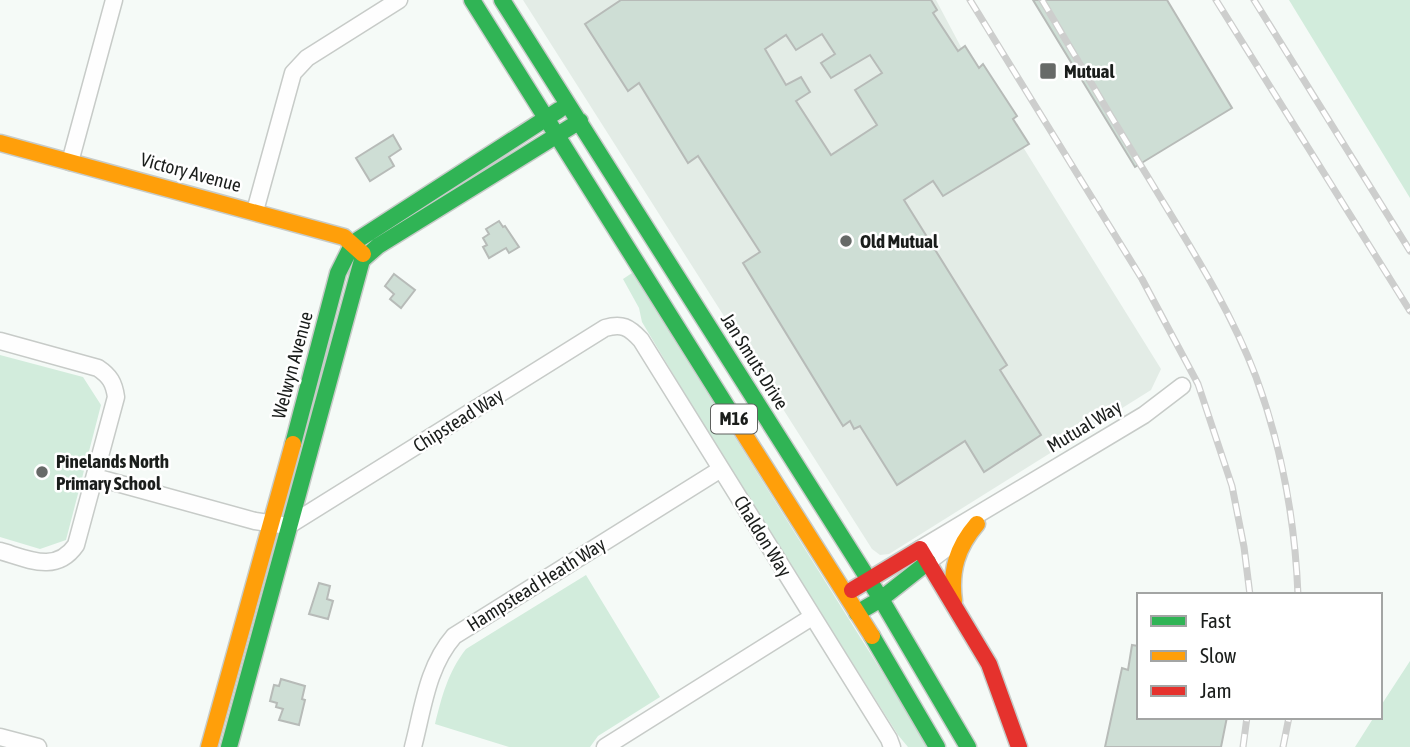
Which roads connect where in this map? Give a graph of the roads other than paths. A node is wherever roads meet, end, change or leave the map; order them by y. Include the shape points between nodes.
1 (114, 0) edge
2 (399, 0) edge
3 (472, 0) edge
4 (502, 0) edge
5 (569, 105) junction
6 (545, 118) junction
7 (580, 121) junction
8 (556, 136) junction
9 (0, 143) edge
10 (70, 162) junction
11 (256, 211) junction
12 (323, 232) junction
13 (359, 249) junction
14 (338, 273) junction
15 (630, 328) joint
16 (0, 341) edge
17 (1182, 386) dead end
18 (721, 469) junction
19 (95, 477) junction
20 (1006, 497) junction
21 (272, 522) junction
22 (977, 524) junction
23 (288, 526) junction
24 (0, 551) edge
25 (924, 556) junction
26 (868, 580) junction
27 (845, 594) junction
28 (881, 599) junction
29 (955, 606) junction
30 (857, 613) junction
31 (812, 617) junction
32 (0, 737) edge
33 (38, 747) edge
34 (209, 747) edge
35 (229, 747) edge
36 (413, 747) edge
37 (605, 747) edge
38 (892, 747) edge
39 (937, 747) edge
40 (968, 747) edge
41 (1019, 747) edge

1 - 10 street
2 - 11 street via 307,58 293,73
3 - 6 street, M16
4 - 5 street, Jan Smuts Drive / M16
5 - 6 street
5 - 7 street, Jan Smuts Drive / M16
6 - 8 street, M16
6 - 13 street
7 - 8 street
7 - 26 street, Jan Smuts Drive / M16
8 - 13 street
8 - 27 street, M16
9 - 10 street, Victory Avenue
10 - 11 street, Victory Avenue
11 - 12 street, Victory Avenue
12 - 13 street, Victory Avenue via 344,237
12 - 14 street via 336,248
13 - 14 street, Welwyn Avenue
13 - 23 street, Welwyn Avenue via 358,269
14 - 21 street, Welwyn Avenue
15 - 18 street, Chaldon Way
15 - 23 street, Chipstead Way via 618,324 605,328
16 - 19 street via 98,368 108,375 116,397
17 - 20 street, Mutual Way via 1144,415
18 - 31 street, Chaldon Way
18 - 36 street, Hampstead Heath Way via 454,636 432,670
19 - 21 street
19 - 24 street via 69,556 42,562
20 - 22 street, Mutual Way
20 - 25 street, Mutual Way
21 - 23 street
21 - 34 street, Welwyn Avenue
22 - 25 street, Mutual Way
22 - 29 street via 955,560
23 - 35 street, Welwyn Avenue
25 - 26 street, Mutual Way
25 - 28 street, Mutual Way
25 - 29 street
26 - 27 street, Mutual Way
26 - 28 street, Jan Smuts Drive / M16
27 - 30 street, M16
28 - 30 street, Mutual Way
28 - 40 street, Jan Smuts Drive / M16
29 - 41 street via 993,673
30 - 39 street, M16
31 - 37 street
31 - 38 street, Chaldon Way
32 - 33 street

